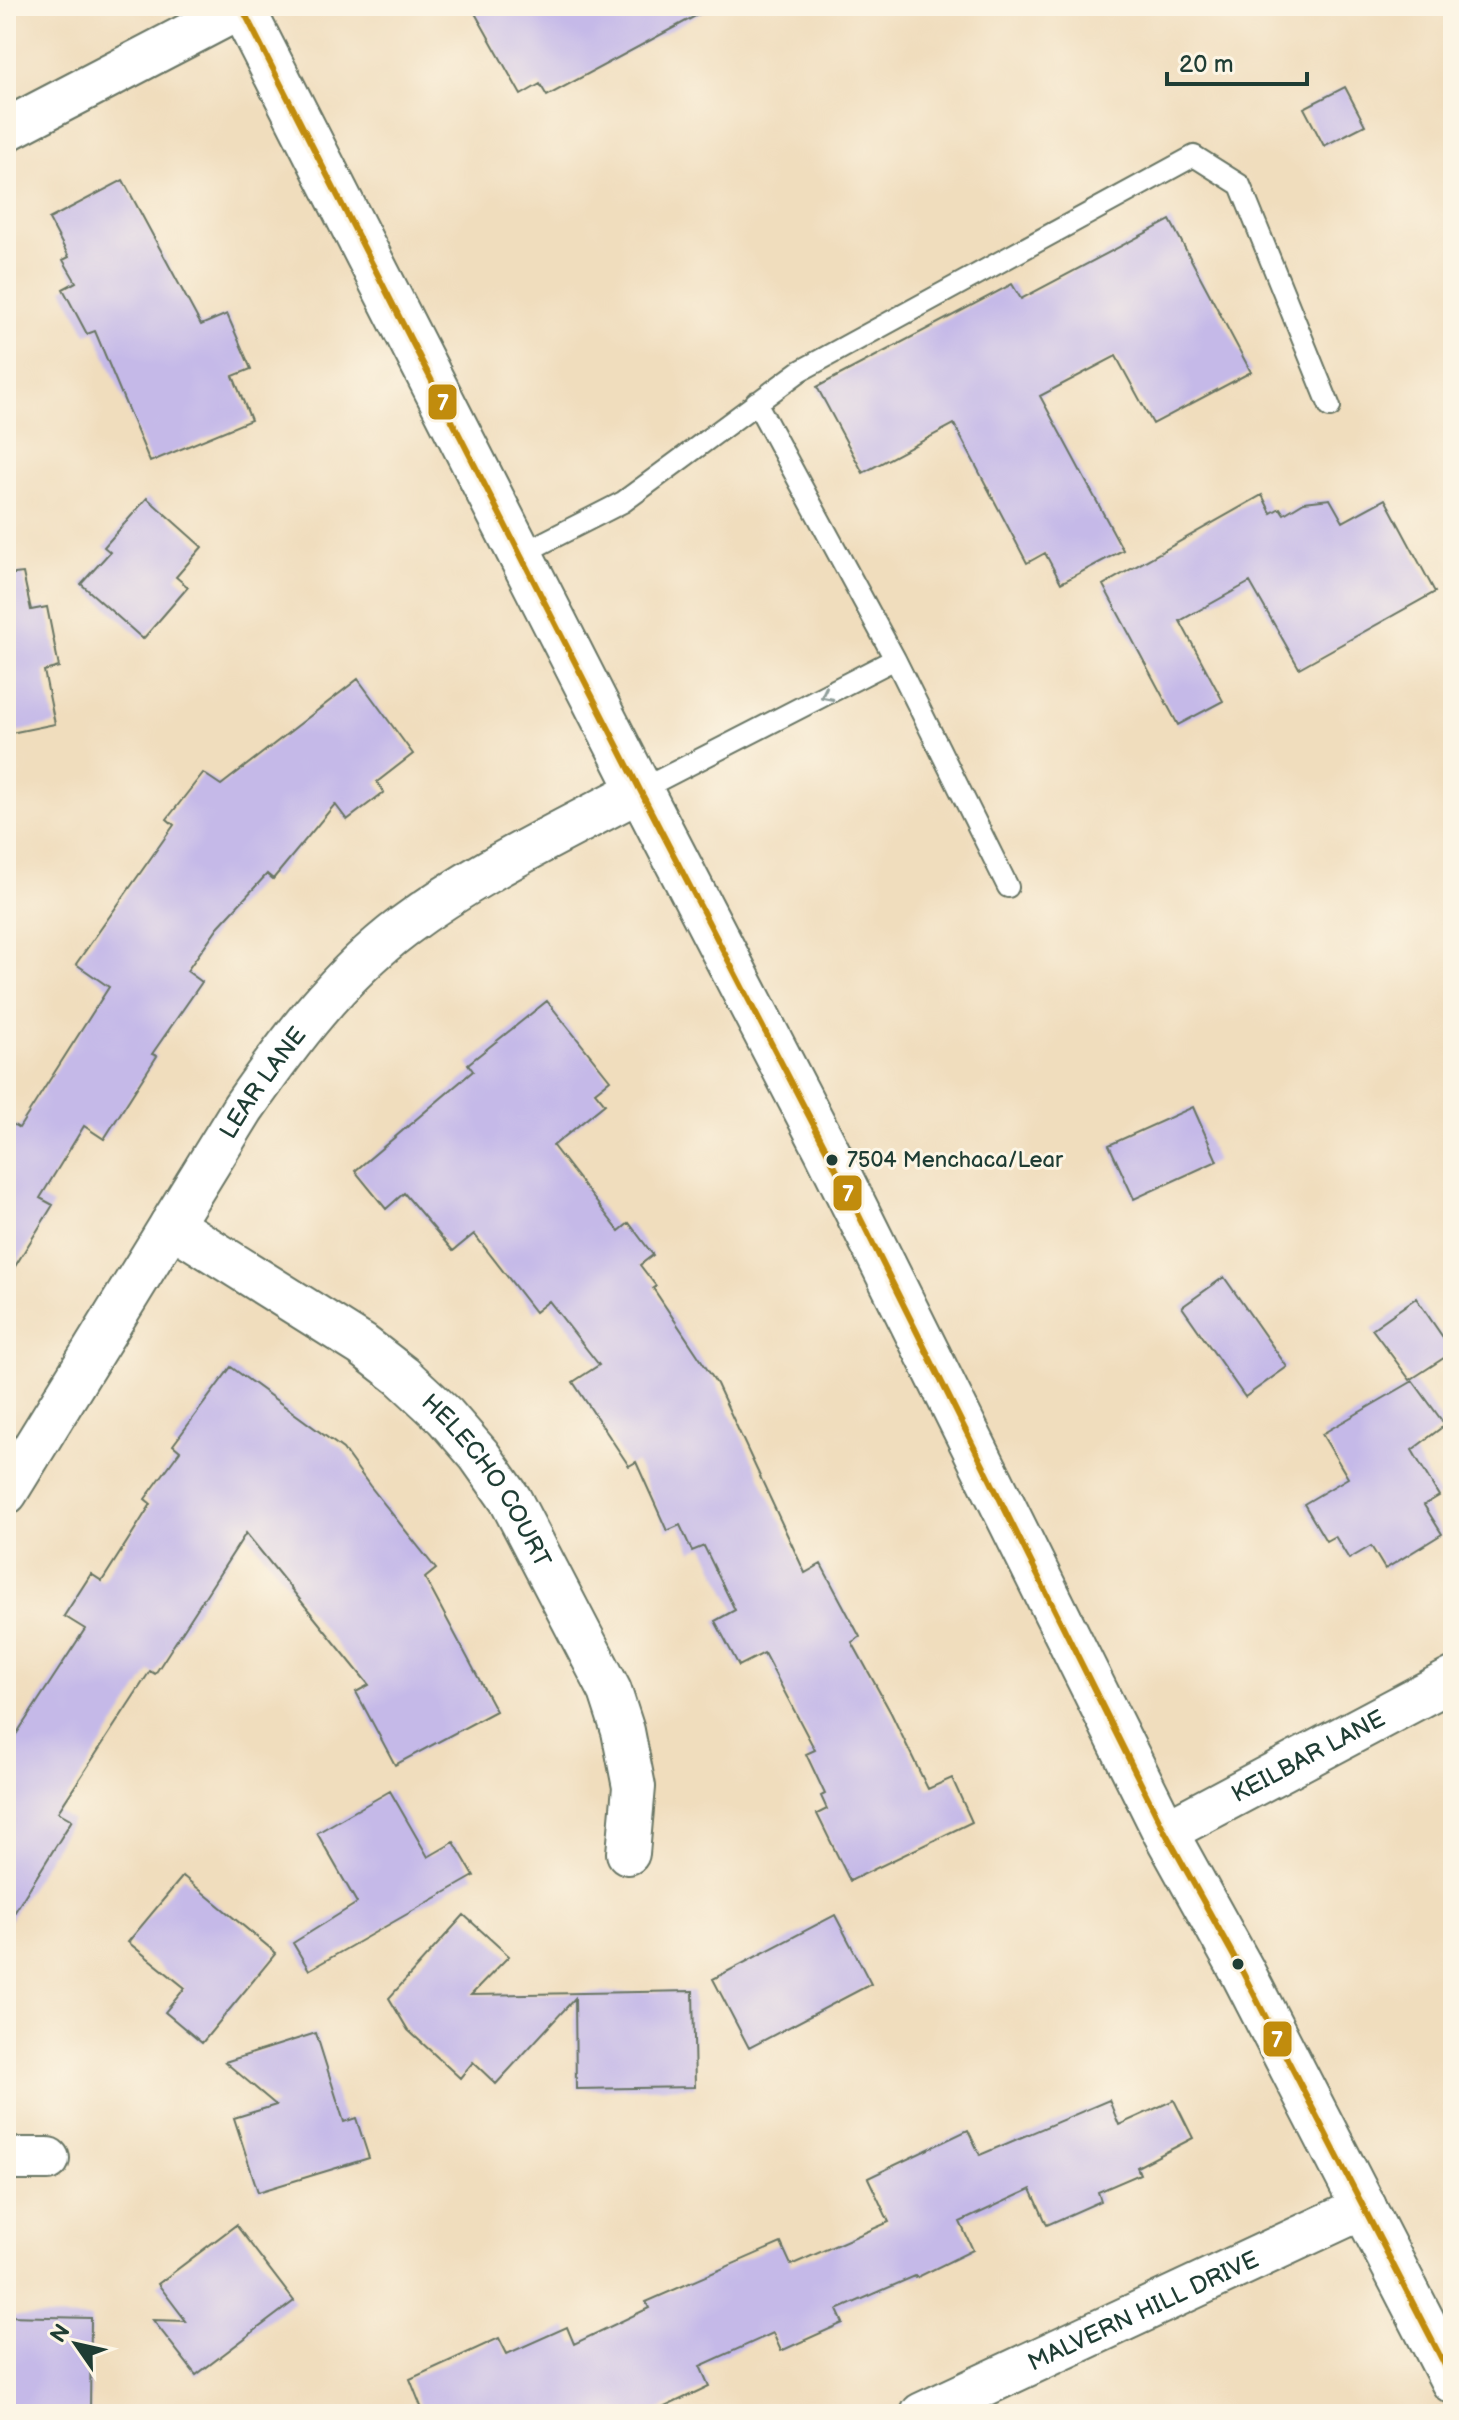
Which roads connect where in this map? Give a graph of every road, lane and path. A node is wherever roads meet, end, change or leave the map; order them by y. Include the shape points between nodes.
1 (242, 7) edge
2 (6, 130) edge
3 (756, 402) junction
4 (1330, 407) dead end
5 (521, 554) junction
6 (895, 659) junction
7 (640, 790) junction
8 (1008, 887) dead end
9 (171, 1225) junction
10 (6, 1493) edge
11 (1453, 1679) edge
12 (1165, 1832) junction
13 (628, 1853) dead end
14 (6, 2159) edge
15 (48, 2159) dead end
16 (1365, 2207) junction
17 (1453, 2381) edge
18 (922, 2414) edge

1 - 2 street
1 - 5 main road
3 - 4 lane via 800,371 1194,156 1240,185
3 - 5 lane via 623,502
3 - 6 lane
5 - 7 main road
6 -> 7 lane
6 - 8 lane
7 - 9 street, LEAR LANE via 459,887 354,970 282,1052
7 - 12 main road via 826,1149
9 - 10 street, LEAR LANE
9 - 13 street, HELECHO COURT via 362,1345 445,1416 479,1455 510,1499 610,1691 634,1787
11 - 12 street, KEILBAR LANE
12 - 16 main road
14 - 15 street
16 - 17 main road
16 - 18 street, MALVERN HILL DRIVE

